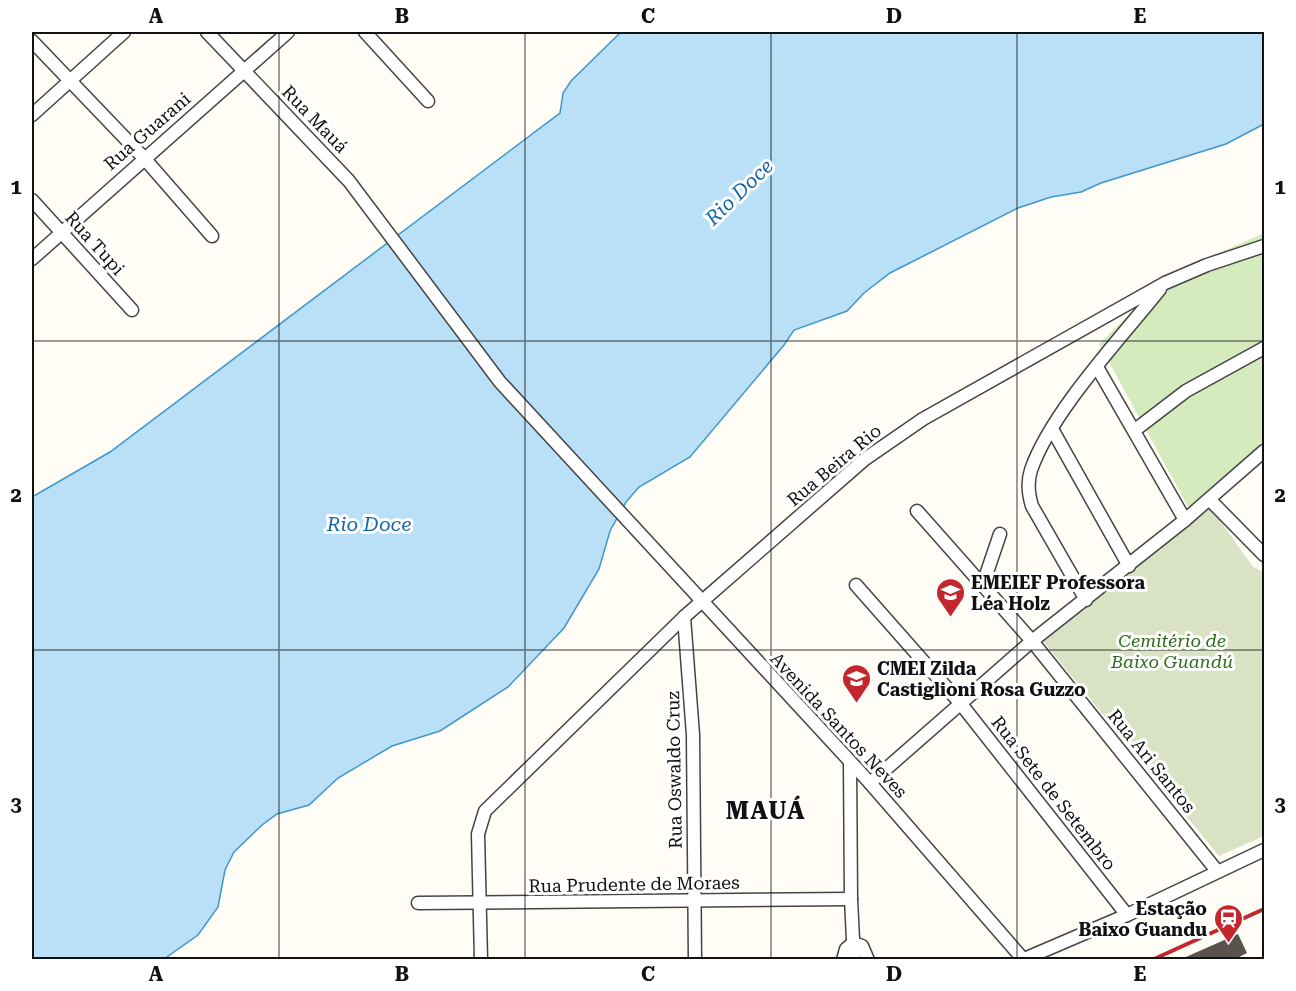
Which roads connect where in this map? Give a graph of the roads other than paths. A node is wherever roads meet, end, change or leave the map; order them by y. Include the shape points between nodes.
1 (124, 32) edge
2 (207, 32) edge
3 (288, 32) edge
4 (365, 32) edge
5 (32, 41) edge
6 (243, 71) junction
7 (69, 81) junction
8 (428, 101) dead end
9 (32, 114) edge
10 (144, 158) junction
11 (32, 200) edge
12 (61, 232) junction
13 (212, 236) dead end
14 (1264, 246) edge
15 (32, 259) edge
16 (1165, 283) junction
17 (132, 310) dead end
18 (1264, 348) edge
19 (1097, 367) junction
20 (1052, 429) junction
21 (1135, 430) junction
22 (1264, 451) edge
23 (1210, 500) junction
24 (917, 511) dead end
25 (625, 518) joint
26 (1185, 520) junction
27 (1000, 534) dead end
28 (1264, 555) edge
29 (1129, 566) junction
30 (983, 584) junction
31 (856, 585) dead end
32 (1086, 600) junction
33 (702, 602) junction
34 (684, 617) junction
35 (1032, 641) junction
36 (961, 704) junction
37 (850, 762) junction
38 (870, 783) junction
39 (1264, 850) edge
40 (1217, 871) junction
41 (851, 899) junction
42 (694, 901) junction
43 (418, 903) dead end
44 (478, 904) junction
45 (1127, 915) junction
46 (853, 943) junction
47 (1022, 959) edge
48 (481, 960) edge
49 (695, 960) edge
50 (843, 960) edge
51 (854, 960) edge
52 (868, 960) edge

1 - 7 street
2 - 6 street, Rua Mauá
3 - 6 street, Rua Guarani
4 - 8 street
5 - 7 street
6 - 10 street, Rua Guarani
6 - 25 street, Rua Mauá via 349,180 500,382
7 - 9 street
7 - 10 street
10 - 12 street, Rua Guarani
10 - 13 street
11 - 12 street, Rua Tupi
12 - 15 street, Rua Guarani
12 - 17 street, Rua Tupi
14 - 16 street, Rua Beira Rio
16 - 19 street
16 - 33 street, Rua Beira Rio via 889,441
18 - 21 street via 1186,391
19 - 20 street
19 - 21 street
20 - 29 street
20 - 32 street via 1032,469 1028,492 1032,506
21 - 26 street
22 - 23 street
23 - 26 street
23 - 28 street
24 - 30 street, Rua Ari Santos
25 - 33 street, Avenida Santos Neves
26 - 29 street
27 - 30 street
29 - 32 street
30 - 35 street, Rua Ari Santos
31 - 36 street, Rua Sete de Setembro
32 - 35 street
33 - 34 street, Rua Beira Rio
33 - 37 street, Avenida Santos Neves
34 - 42 street, Rua Oswaldo Cruz via 693,735
34 - 44 street, Rua Beira Rio via 490,804 480,820 478,834
35 - 36 street
35 - 40 street, Rua Ari Santos
36 - 38 street
36 - 45 street, Rua Sete de Setembro
37 - 38 street, Avenida Santos Neves
37 - 41 street
38 - 47 street, Avenida Santos Neves
39 - 40 street
40 - 45 street
41 - 42 street, Rua Prudente de Moraes
41 - 46 street
42 - 44 street, Rua Prudente de Moraes
42 - 49 street, Rua Oswaldo Cruz
43 - 44 street, Rua Prudente de Moraes
44 - 48 street
45 - 47 street
46 - 50 street
46 - 51 street
46 - 52 street via 862,946

